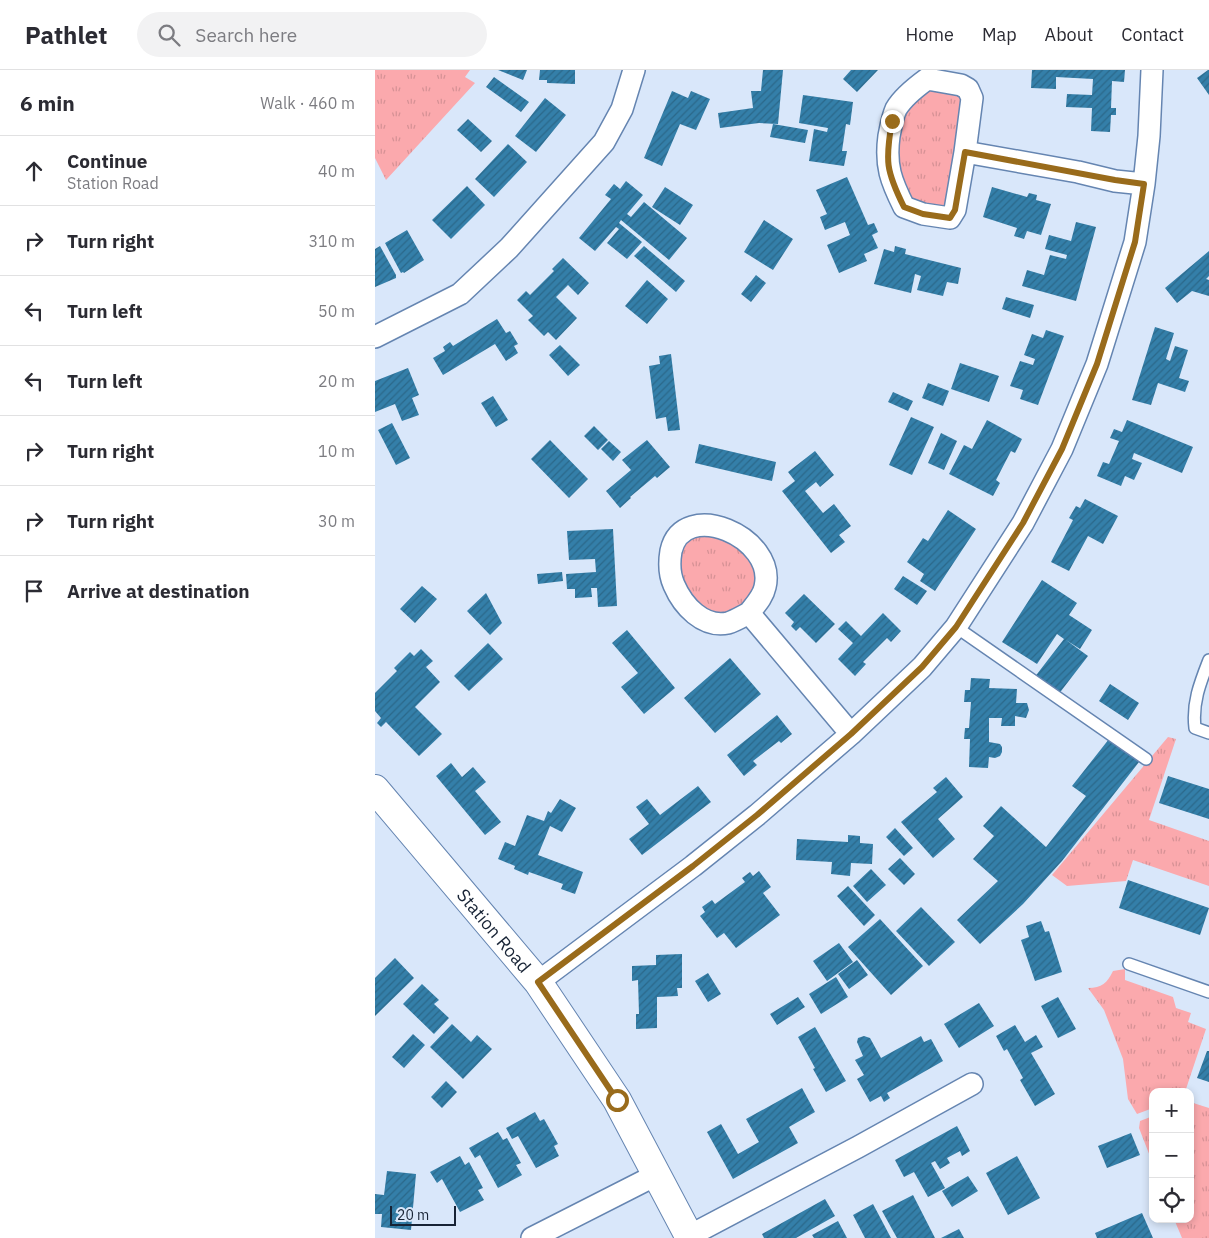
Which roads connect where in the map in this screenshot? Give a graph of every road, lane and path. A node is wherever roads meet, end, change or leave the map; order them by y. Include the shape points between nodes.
1 (634, 70) edge
2 (1152, 70) edge
3 (965, 152) junction
4 (1144, 184) junction
5 (375, 337) edge
6 (749, 613) junction
7 (956, 627) junction
8 (1209, 660) edge
9 (1209, 733) edge
10 (851, 734) junction
11 (1146, 759) dead end
12 (375, 789) edge
13 (1129, 964) dead end
14 (538, 982) junction
15 (1209, 992) edge
16 (973, 1084) dead end
17 (655, 1175) junction
18 (690, 1237) edge
19 (532, 1238) edge

1 - 5 street via 622,109 604,142 509,248 460,294
2 - 4 street
3 - 3 street via 955,210 950,218 904,207 887,164 892,121 897,108 927,79 968,89 972,98
3 - 4 street
4 - 7 street via 1135,242 1100,355 1062,449 1023,523
6 - 6 street via 730,622 717,623 702,619 679,596 671,578 669,562 673,545 681,534 705,524 717,526 735,533 761,558 767,572 765,588
6 - 10 street
7 - 10 street via 922,667
7 - 11 lane
8 - 9 lane via 1193,712 1195,728
10 - 14 street via 700,861
12 - 14 main road, Station Road
13 - 15 lane
14 - 17 main road, Station Road via 617,1100
16 - 18 street
17 - 18 main road, Station Road
17 - 19 street

